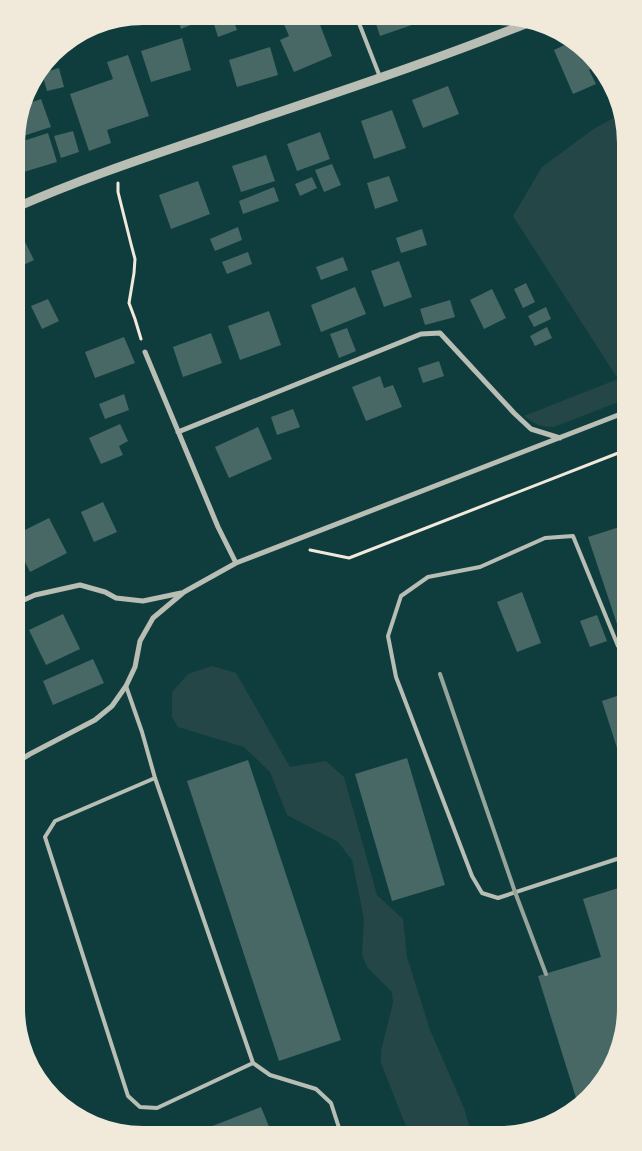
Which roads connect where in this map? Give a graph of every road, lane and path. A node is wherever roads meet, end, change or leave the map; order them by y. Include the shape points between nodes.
1 (360, 25) edge
2 (519, 27) edge
3 (380, 77) junction
4 (118, 167) junction
5 (25, 203) edge
6 (145, 352) joint
7 (617, 416) edge
8 (178, 432) junction
9 (560, 438) junction
10 (617, 454) edge
11 (284, 546) junction
12 (236, 564) junction
13 (184, 592) junction
14 (25, 599) edge
15 (617, 644) edge
16 (126, 686) junction
17 (25, 757) edge
18 (154, 778) junction
19 (617, 859) edge
20 (253, 1063) junction
21 (338, 1126) edge

1 - 3 lane
2 - 3 street
3 - 4 street
4 - 5 street
4 - 6 path via 118,192 136,258 129,303
6 - 8 street
7 - 9 street
8 - 9 street via 421,334 440,333 531,428
8 - 12 street
9 - 11 street
10 - 11 path via 349,558
11 - 12 street
12 - 13 street
13 - 14 street via 143,601 116,598 80,586
13 - 16 street via 153,618 140,641 135,666
15 - 19 lane via 574,536 545,538 480,567 428,577 401,596 388,636 396,677 472,876 482,893 498,898
16 - 17 street via 112,706 96,720
16 - 18 lane
18 - 20 lane
18 - 20 lane via 55,821 45,837 128,1096 140,1107 157,1108
20 - 21 lane via 270,1076 316,1088 331,1103

